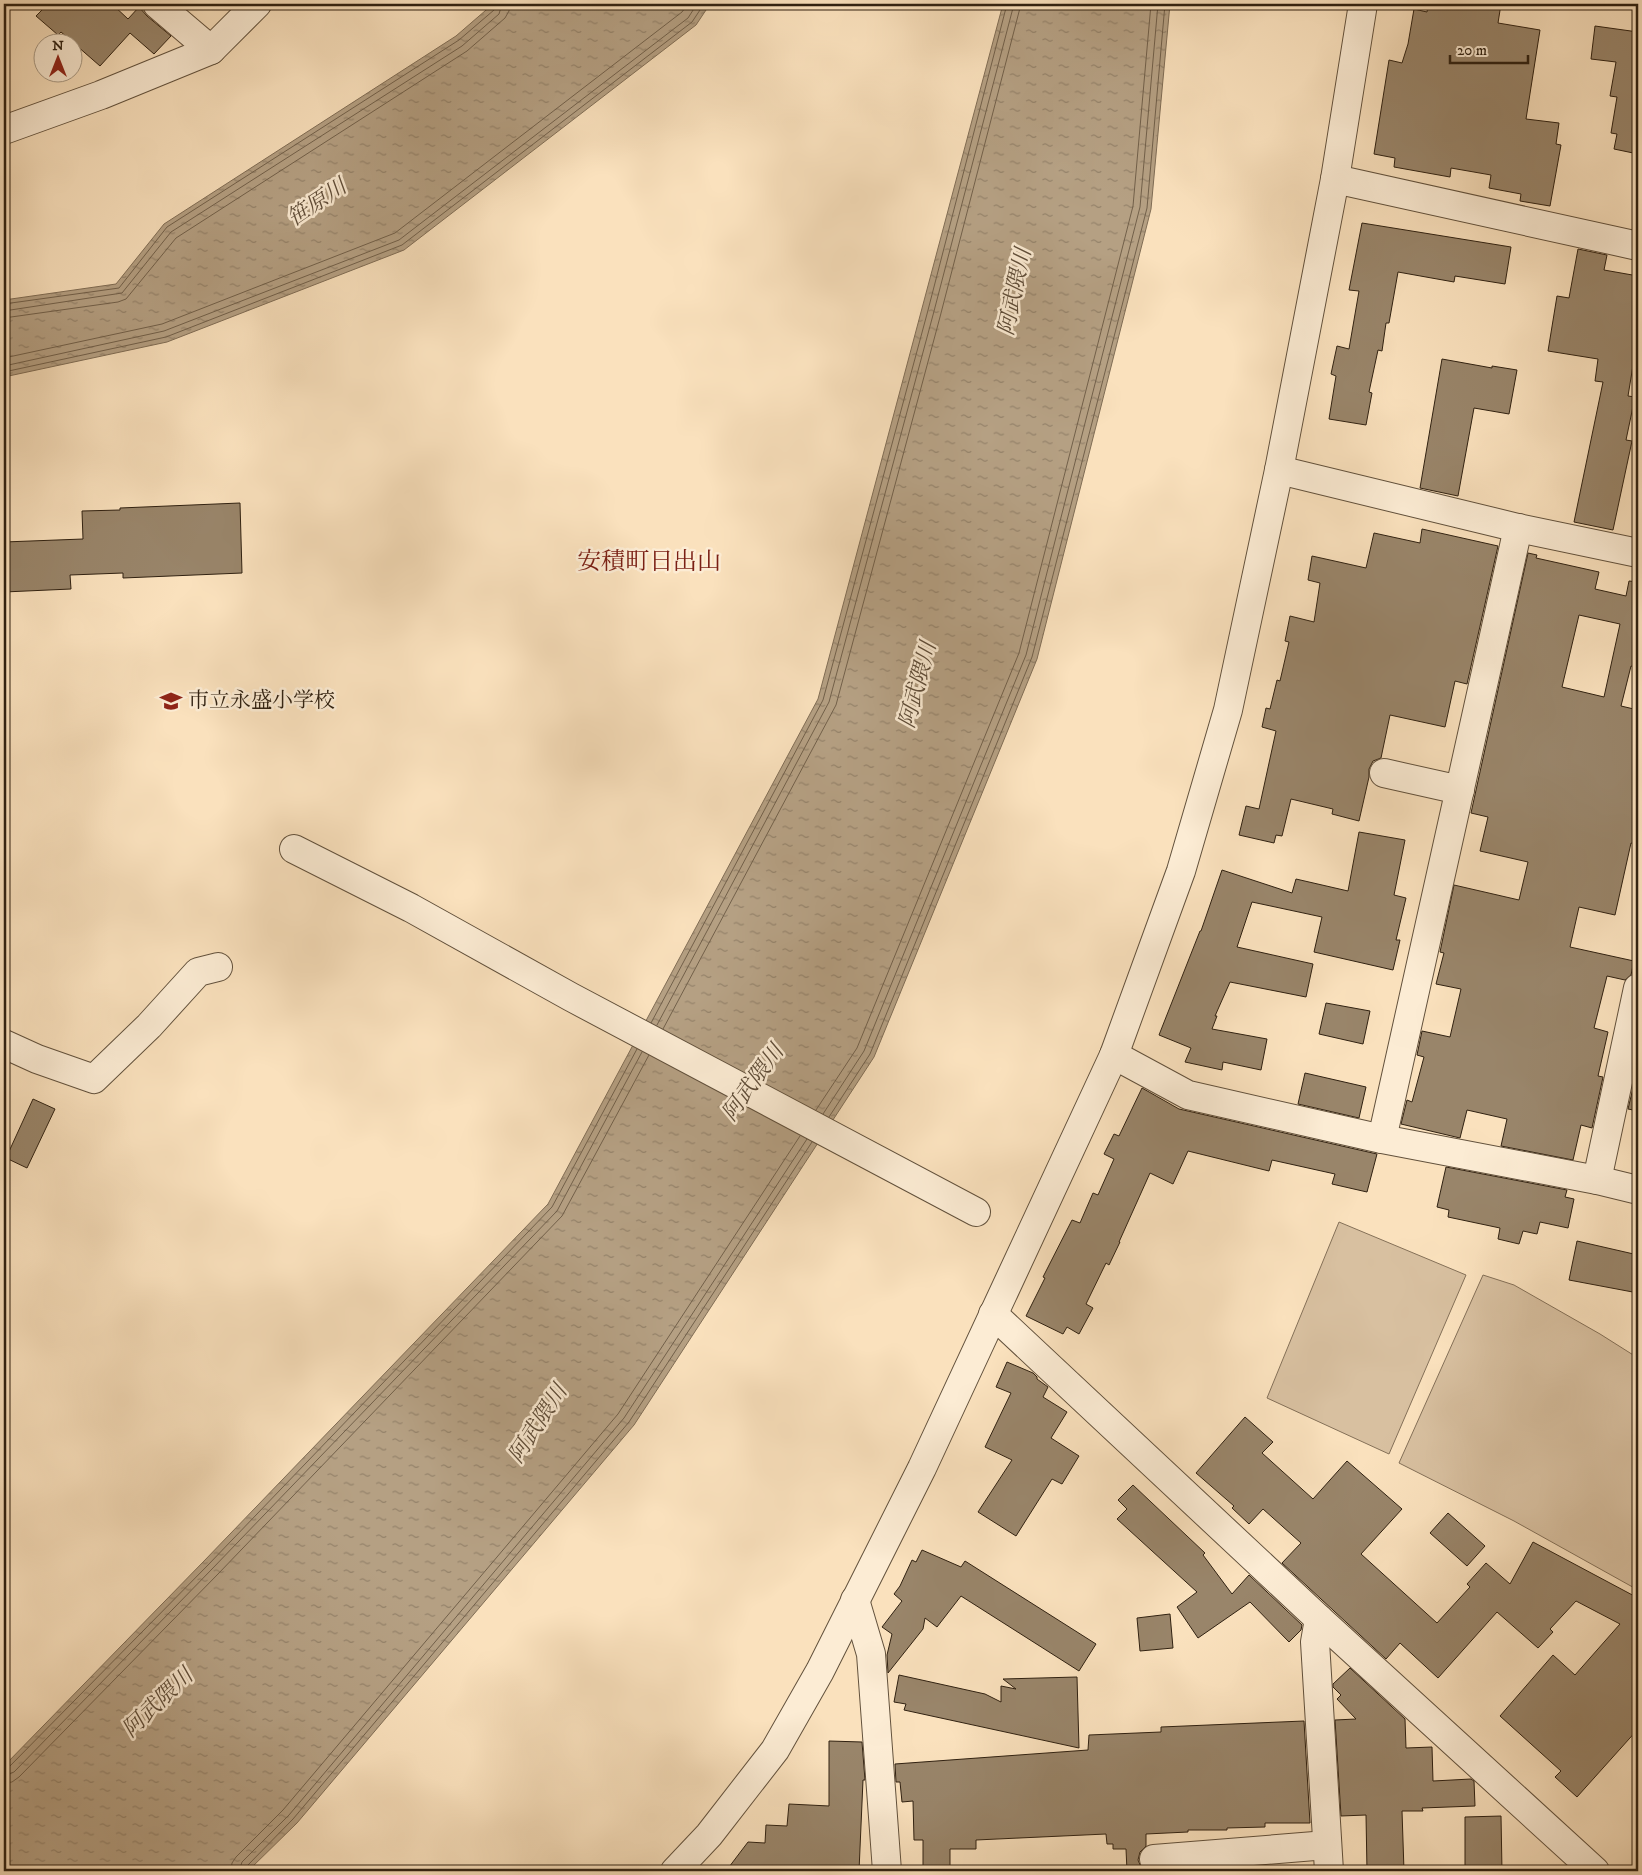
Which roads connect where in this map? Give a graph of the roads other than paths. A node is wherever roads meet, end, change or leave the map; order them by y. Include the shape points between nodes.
1 (157, 4) edge
2 (257, 4) edge
3 (1363, 4) edge
4 (211, 50) junction
5 (4, 130) edge
6 (1335, 179) junction
7 (1638, 246) edge
8 (1279, 470) junction
9 (1518, 528) junction
10 (1638, 553) edge
11 (1384, 773) dead end
12 (1460, 790) junction
13 (294, 849) dead end
14 (218, 967) dead end
15 (1638, 988) edge
16 (4, 1044) edge
17 (1114, 1055) junction
18 (1382, 1139) junction
19 (1597, 1180) junction
20 (1638, 1190) edge
21 (976, 1212) dead end
22 (993, 1314) junction
23 (855, 1600) junction
24 (1319, 1619) junction
25 (1328, 1858) edge
26 (1154, 1859) dead end
27 (675, 1871) edge
28 (886, 1871) edge
29 (1595, 1871) edge

1 - 4 street
2 - 4 street
3 - 6 street
4 - 5 street
6 - 7 street
6 - 8 street
8 - 9 street
8 - 17 street via 1228,710 1181,871
9 - 10 street
9 - 12 street
11 - 12 street
12 - 18 street
13 - 21 street via 411,908 571,997
14 - 16 street via 198,972 94,1079
15 - 19 street
17 - 18 street via 1188,1095
17 - 22 street
18 - 19 street
19 - 20 street
22 - 23 street via 922,1468
22 - 24 street
23 - 27 street via 820,1672 775,1750 709,1835
23 - 28 street via 871,1654
24 - 25 street via 1315,1642
24 - 29 street
25 - 26 street

